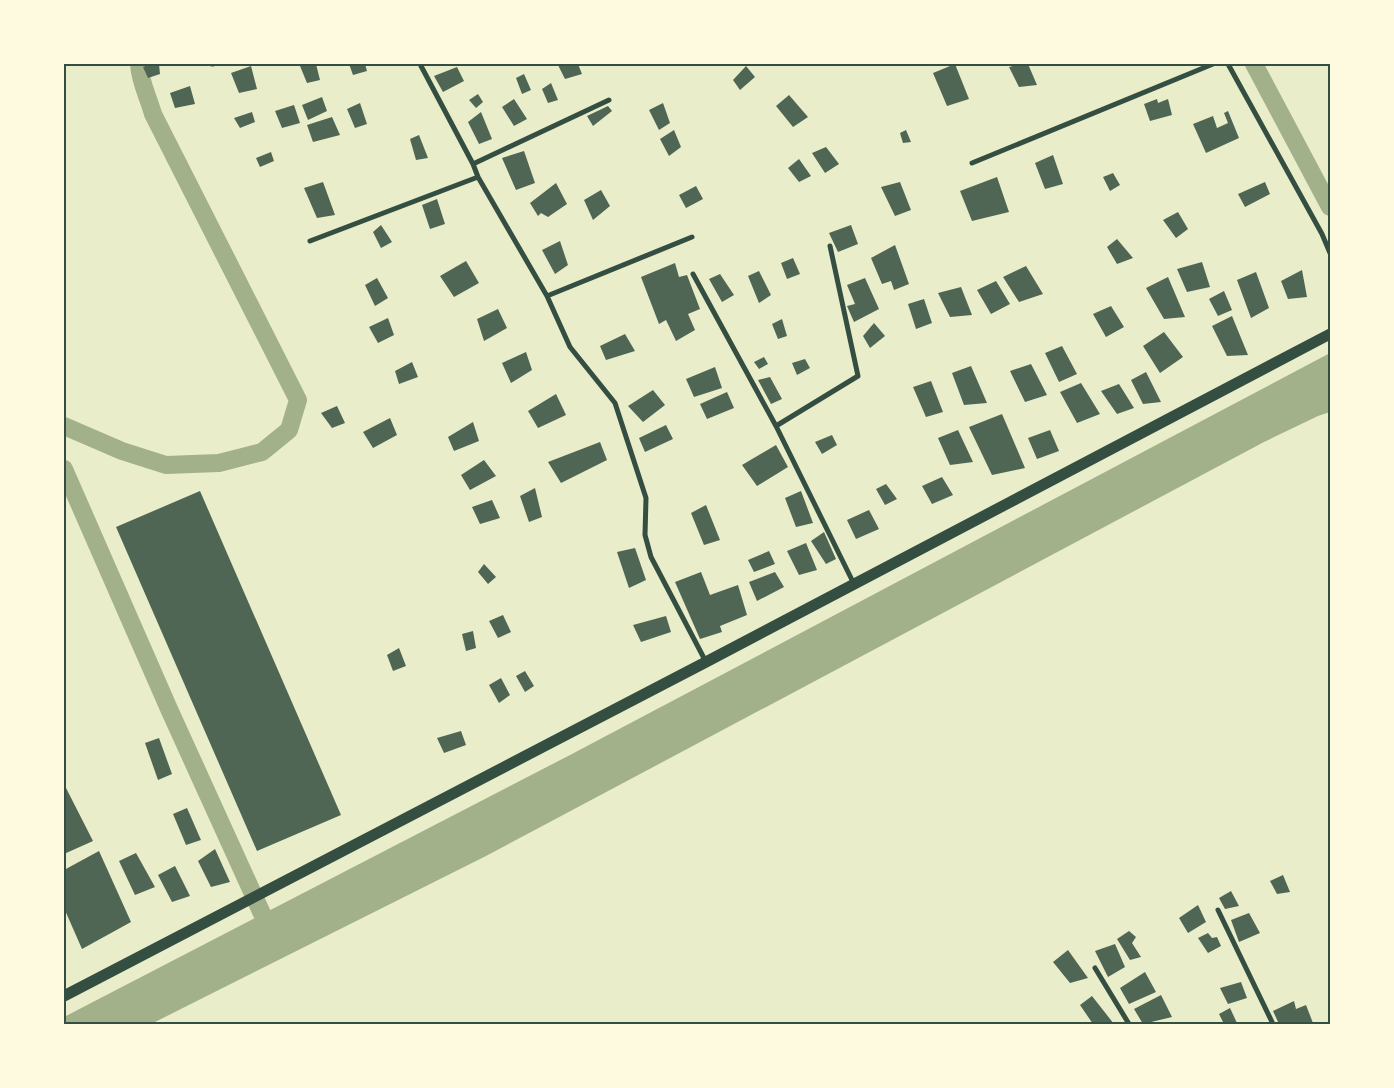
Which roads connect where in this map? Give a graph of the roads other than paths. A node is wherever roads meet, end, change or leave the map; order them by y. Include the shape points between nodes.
1 (420, 64) edge
2 (1213, 64) edge
3 (1228, 64) edge
4 (609, 100) dead end
5 (972, 163) dead end
6 (473, 164) junction
7 (478, 176) junction
8 (692, 236) dead end
9 (310, 241) dead end
10 (830, 246) dead end
11 (1330, 253) edge
12 (693, 274) dead end
13 (547, 296) junction
14 (1330, 334) edge
15 (776, 426) junction
16 (854, 584) junction
17 (706, 662) junction
18 (1218, 910) dead end
19 (1094, 968) dead end
20 (64, 996) edge
21 (1129, 1024) edge
22 (1273, 1024) edge

1 - 6 street
2 - 5 street
3 - 11 street
4 - 6 street
6 - 7 street
7 - 9 street
7 - 13 street
8 - 13 street
10 - 15 street via 858,376
12 - 15 street
13 - 17 street via 570,346 615,403 646,498 645,535 651,557
14 - 16 main road
15 - 16 street
16 - 17 main road
17 - 20 main road
18 - 22 street
19 - 21 street

